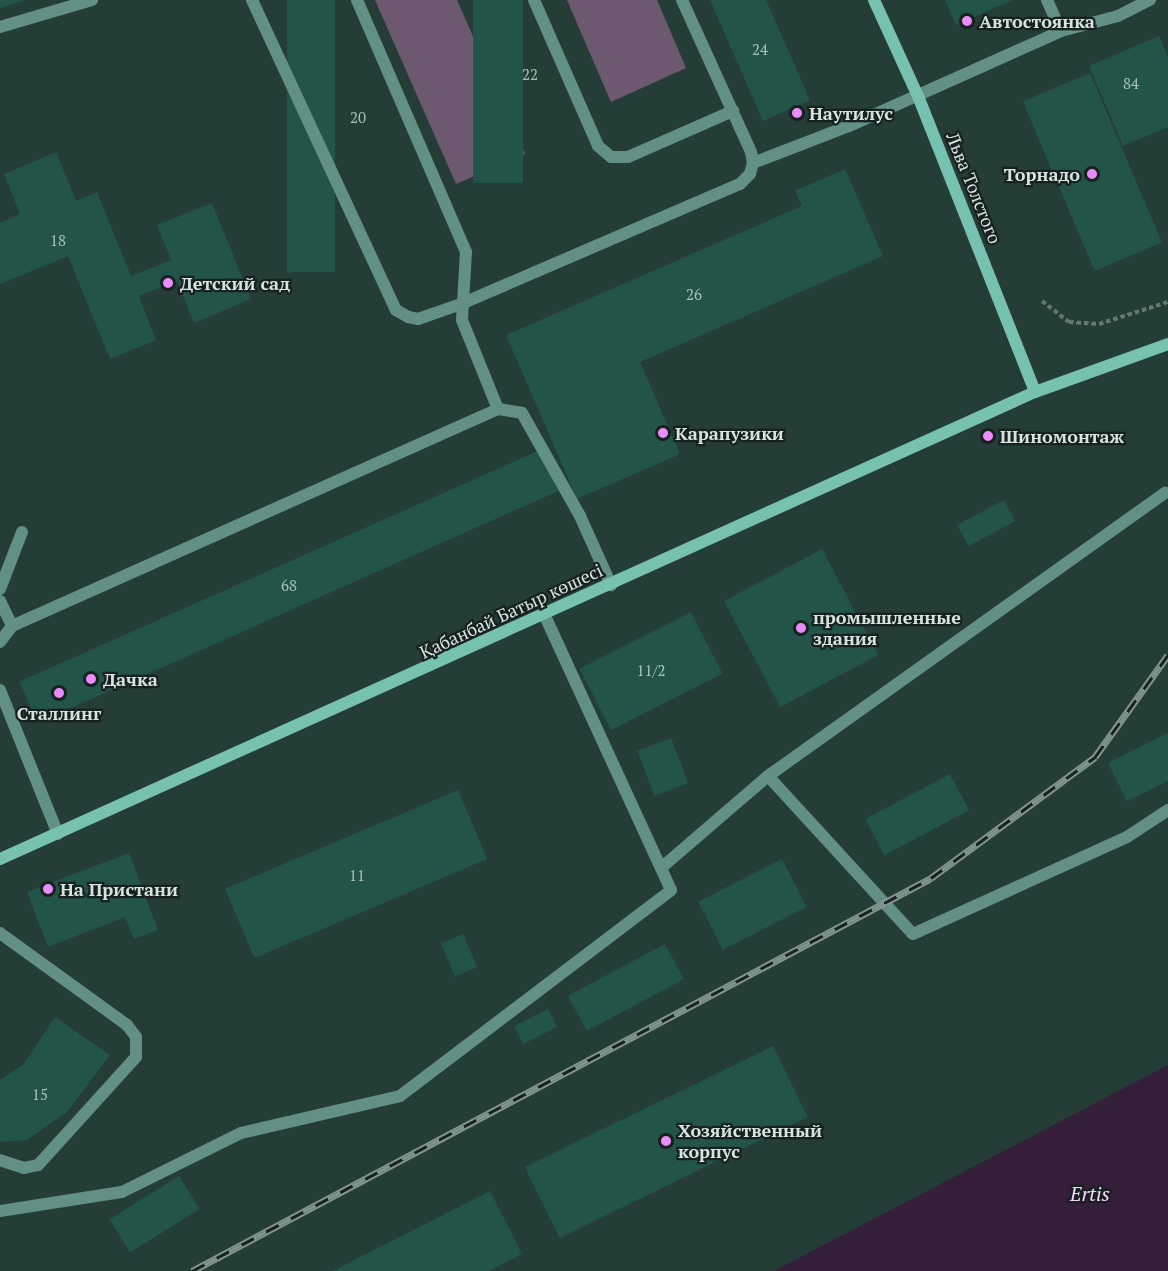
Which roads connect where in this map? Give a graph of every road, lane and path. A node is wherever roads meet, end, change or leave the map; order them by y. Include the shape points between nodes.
1 (92, 0) edge
2 (252, 0) edge
3 (357, 0) edge
4 (534, 0) edge
5 (682, 0) edge
6 (874, 0) edge
7 (1047, 0) edge
8 (1150, 0) edge
9 (0, 27) edge
10 (1061, 31) junction
11 (918, 96) junction
12 (733, 111) junction
13 (753, 164) junction
14 (1042, 301) dead end
15 (1168, 302) edge
16 (461, 304) junction
17 (1168, 344) edge
18 (1035, 392) junction
19 (498, 409) junction
20 (1165, 493) dead end
21 (22, 532) dead end
22 (611, 585) junction
23 (0, 589) edge
24 (0, 601) edge
25 (545, 616) junction
26 (12, 626) junction
27 (0, 642) edge
28 (0, 690) edge
29 (768, 776) junction
30 (1168, 810) edge
31 (58, 834) junction
32 (0, 859) edge
33 (661, 867) junction
34 (0, 933) edge
35 (0, 1160) edge
36 (0, 1211) edge

1 - 9 street
2 - 16 street via 396,310 418,319
3 - 16 street via 466,252 468,266
4 - 12 street via 598,146 611,157 628,157
5 - 12 street
6 - 11 main road, Льва Толстого
7 - 10 street
8 - 10 street via 1118,16
10 - 11 street
11 - 13 street
11 - 18 main road, Льва Толстого
12 - 13 street
13 - 16 street via 740,184
14 - 15 path via 1069,322 1099,324
16 - 19 street via 462,320
17 - 18 main road, Қабанбай Батыр көшесі
18 - 22 main road, Қабанбай Батыр көшесі
19 - 22 street via 522,413 580,516
19 - 26 street
20 - 29 street
21 - 23 street
22 - 25 main road, Қабанбай Батыр көшесі
24 - 26 street
25 - 31 main road, Қабанбай Батыр көшесі
25 - 33 street
26 - 27 street
28 - 31 street
29 - 30 street via 913,934 1127,837
29 - 33 street
31 - 32 main road, Қабанбай Батыр көшесі
33 - 36 street via 672,890 400,1096 241,1134 122,1192
34 - 35 street via 127,1025 135,1037 136,1057 38,1165 24,1168

